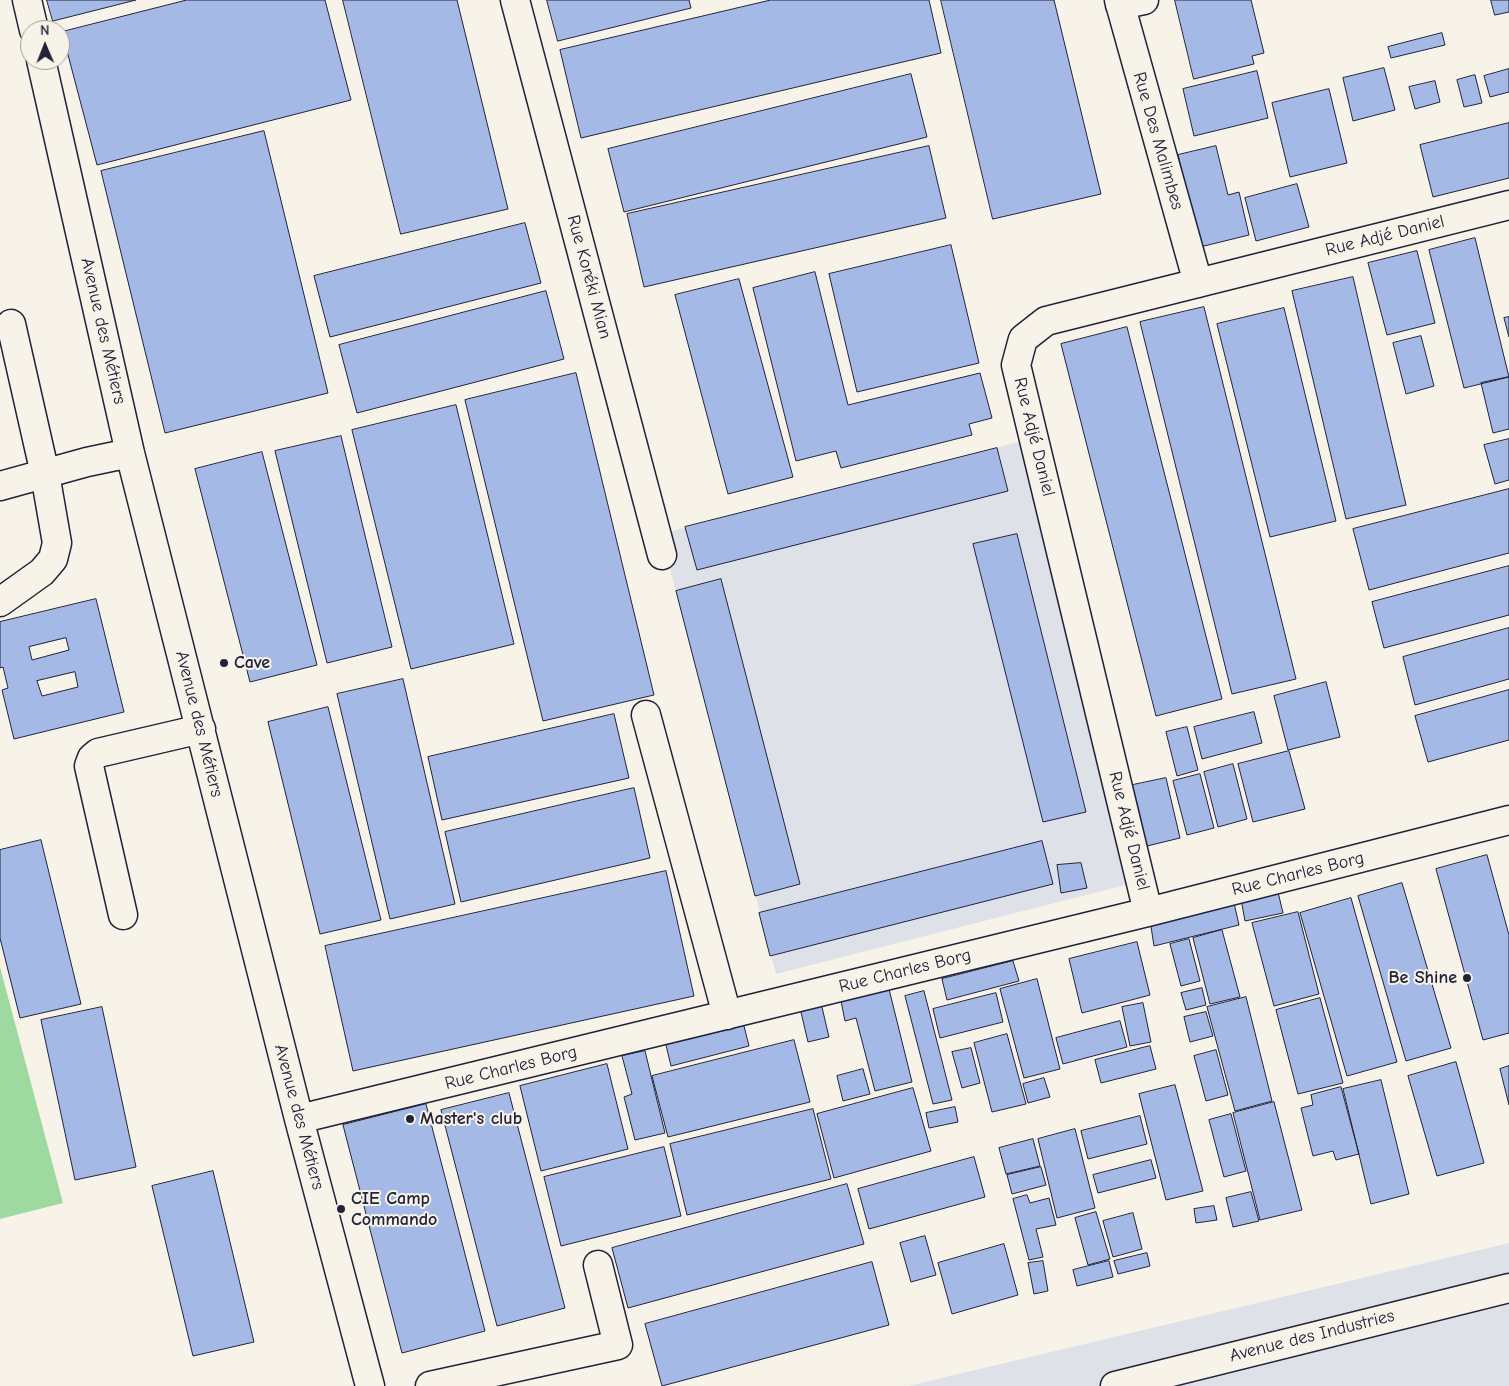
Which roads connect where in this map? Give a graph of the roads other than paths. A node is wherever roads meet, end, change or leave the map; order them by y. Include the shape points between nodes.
1 (27, 0) edge
2 (515, 0) edge
3 (1128, 2) edge
4 (32, 20) edge
5 (43, 70) edge
6 (1509, 205) edge
7 (1198, 283) junction
8 (11, 324) dead end
9 (130, 453) junction
10 (45, 474) junction
11 (0, 486) edge
12 (662, 555) dead end
13 (0, 602) edge
14 (646, 715) dead end
15 (201, 729) junction
16 (1509, 820) edge
17 (1148, 912) junction
18 (123, 915) dead end
19 (727, 1015) junction
20 (299, 1119) junction
21 (598, 1264) dead end
22 (1509, 1288) edge
23 (370, 1386) edge
24 (430, 1386) edge
25 (1114, 1386) edge

1 - 4 street
2 - 12 street, Rue Koréki Mian
3 - 7 street, Rue Des Malimbes
5 - 9 street, Avenue des Métiers
6 - 7 street, Rue Adjé Daniel
7 - 17 street, Rue Adjé Daniel via 1046,321 1023,339 1016,364
8 - 10 street
9 - 10 street
9 - 15 street, Avenue des Métiers
10 - 11 street
10 - 13 street via 57,543 53,560 42,572
14 - 19 street
15 - 18 street via 98,753 92,758 89,766
15 - 20 street, Avenue des Métiers
16 - 17 street, Rue Charles Borg
17 - 19 street, Rue Charles Borg
19 - 20 street, Rue Charles Borg
20 - 23 street, Avenue des Métiers
21 - 24 street via 618,1345
22 - 25 street, Avenue des Industries

